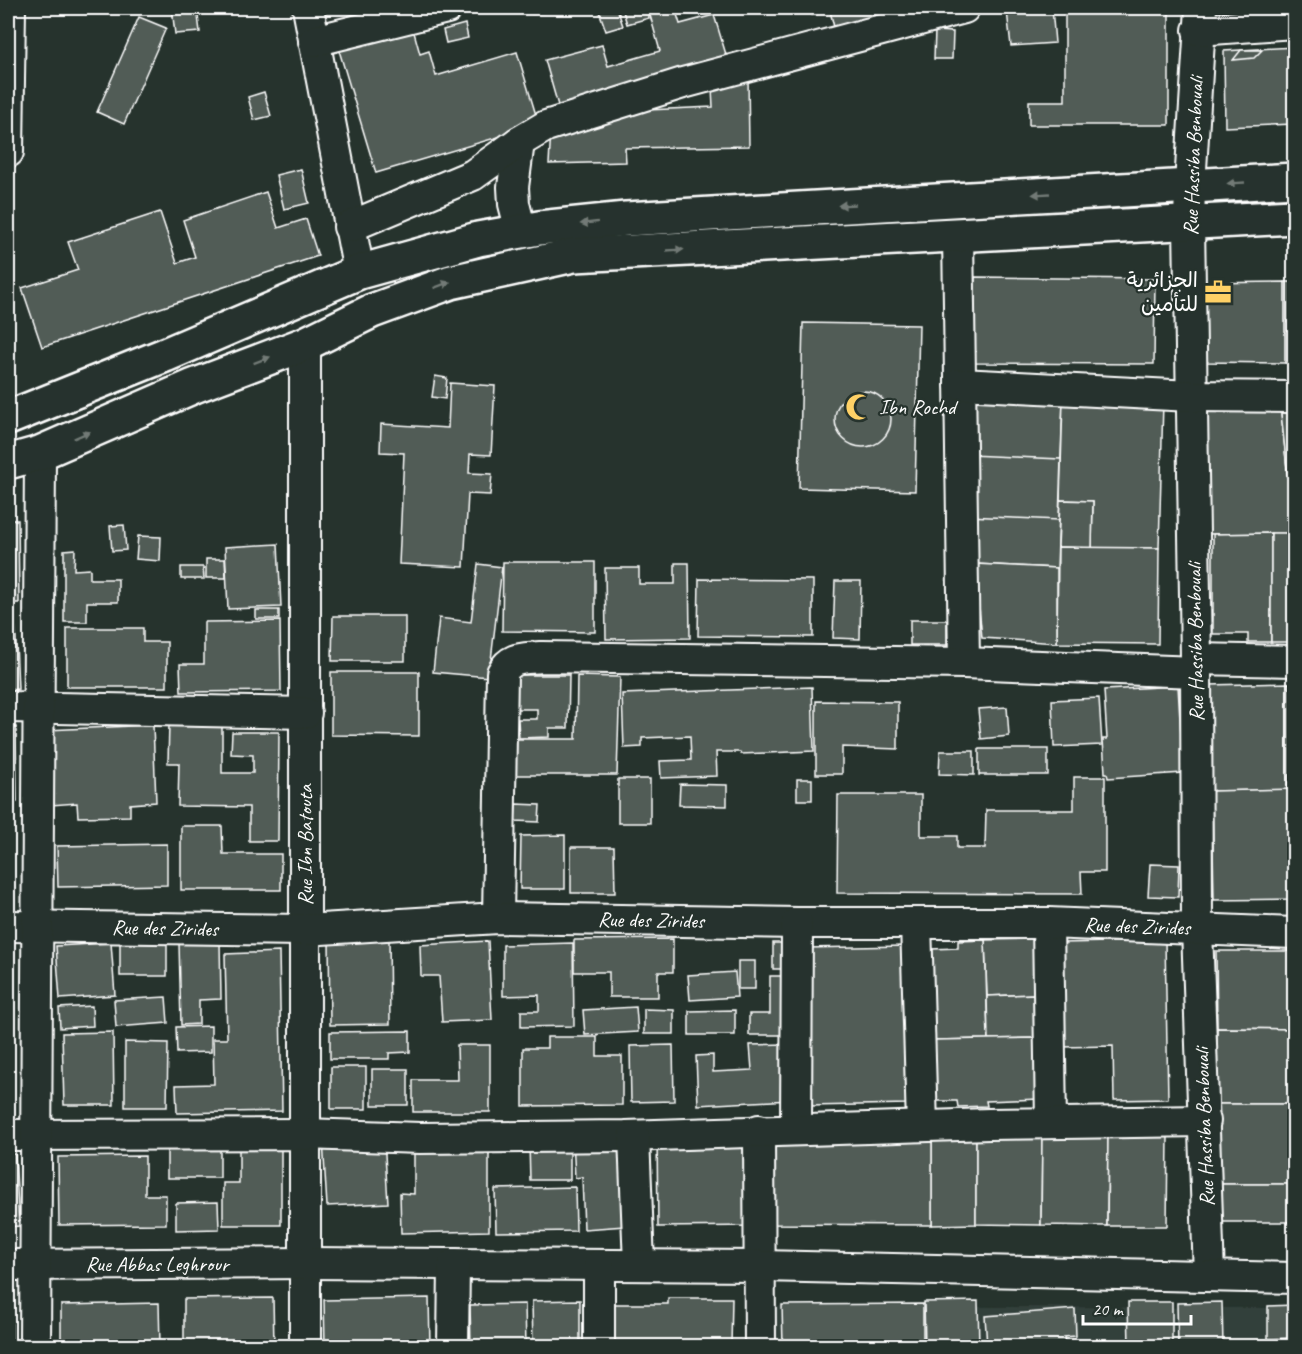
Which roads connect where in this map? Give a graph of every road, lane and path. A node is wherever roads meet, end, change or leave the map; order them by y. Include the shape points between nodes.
1 (10, 8) edge
2 (308, 8) edge
3 (447, 8) edge
4 (964, 8) edge
5 (1200, 19) edge
6 (1294, 23) edge
7 (314, 41) junction
8 (519, 142) junction
9 (8, 152) edge
10 (1294, 180) edge
11 (1190, 185) junction
12 (1294, 217) edge
13 (626, 219) junction
14 (1189, 224) junction
15 (349, 227) junction
16 (521, 231) junction
17 (958, 235) junction
18 (628, 252) junction
19 (359, 273) junction
20 (305, 344) junction
21 (960, 384) junction
22 (1191, 396) junction
23 (1294, 397) edge
24 (8, 418) edge
25 (40, 453) junction
26 (8, 462) edge
27 (1294, 661) edge
28 (964, 663) junction
29 (1196, 666) junction
30 (8, 707) edge
31 (38, 708) junction
32 (306, 713) junction
33 (498, 918) junction
34 (797, 923) junction
35 (1048, 923) junction
36 (916, 924) junction
37 (22, 926) edge
38 (1197, 928) junction
39 (305, 930) junction
40 (1294, 933) edge
41 (1205, 1121) junction
42 (1051, 1123) junction
43 (922, 1126) junction
44 (759, 1130) junction
45 (796, 1130) junction
46 (305, 1134) junction
47 (22, 1135) edge
48 (634, 1136) junction
49 (307, 1263) junction
50 (454, 1264) junction
51 (22, 1265) edge
52 (599, 1265) junction
53 (639, 1265) junction
54 (761, 1266) junction
55 (1209, 1276) junction
56 (1294, 1278) edge
57 (35, 1347) edge
58 (305, 1347) edge
59 (453, 1347) edge
60 (598, 1347) edge
61 (760, 1347) edge

1 - 9 street
2 - 7 street
3 - 7 street
4 - 8 street via 683,83 546,126
5 - 6 street
5 - 11 street, Rue Hassiba Benbouali
7 - 15 street
8 - 15 street via 473,175
8 - 16 street via 513,187
10 -> 11 main road
11 -> 13 main road
11 - 14 street, Rue Hassiba Benbouali
12 - 14 main road
13 -> 16 main road
13 - 18 main road
14 - 17 main road
14 - 22 street, Rue Hassiba Benbouali
15 - 19 street
16 - 19 main road
18 -> 17 main road
17 - 21 street
20 -> 18 main road via 372,310 450,282 574,255
19 - 24 main road
25 -> 20 main road via 194,386
20 - 32 street, Rue Ibn Batouta
21 - 22 street
21 - 28 street
22 - 23 street
22 - 29 street, Rue Hassiba Benbouali
25 - 26 main road
25 - 31 street
27 - 29 street
28 - 29 street
28 - 33 street via 541,657 507,664 502,673
29 - 38 street, Rue Hassiba Benbouali
30 - 31 street
31 - 32 street
31 - 37 street
32 - 39 street, Rue Ibn Batouta
33 - 34 street, Rue des Zirides
33 - 39 street, Rue des Zirides
34 - 36 street, Rue des Zirides
34 - 45 street
35 - 36 street, Rue des Zirides
35 - 38 street, Rue des Zirides
35 - 42 street
36 - 43 street
37 - 39 street, Rue des Zirides
37 - 47 street
38 - 40 street, Rue des Zirides
38 - 41 street, Rue Hassiba Benbouali
39 - 46 street, Rue Ibn Batouta
41 - 42 street
41 - 55 street, Rue Hassiba Benbouali
42 - 43 street
43 - 45 street
44 - 45 street
44 - 48 street
44 - 54 street
46 - 47 street
46 - 48 street via 420,1138
46 - 49 street, Rue Ibn Batouta
47 - 51 street
48 - 53 street
49 - 50 street, Rue Abbas Leghrour
49 - 51 street, Rue Abbas Leghrour
49 - 58 street, Rue Ibn Batouta
50 - 52 street, Rue Abbas Leghrour
50 - 59 street
51 - 57 street
52 - 53 street, Rue Abbas Leghrour
52 - 60 street
53 - 54 street, Rue Abbas Leghrour
54 - 55 street, Rue Abbas Leghrour
54 - 61 street
55 - 56 street, Rue Abbas Leghrour

